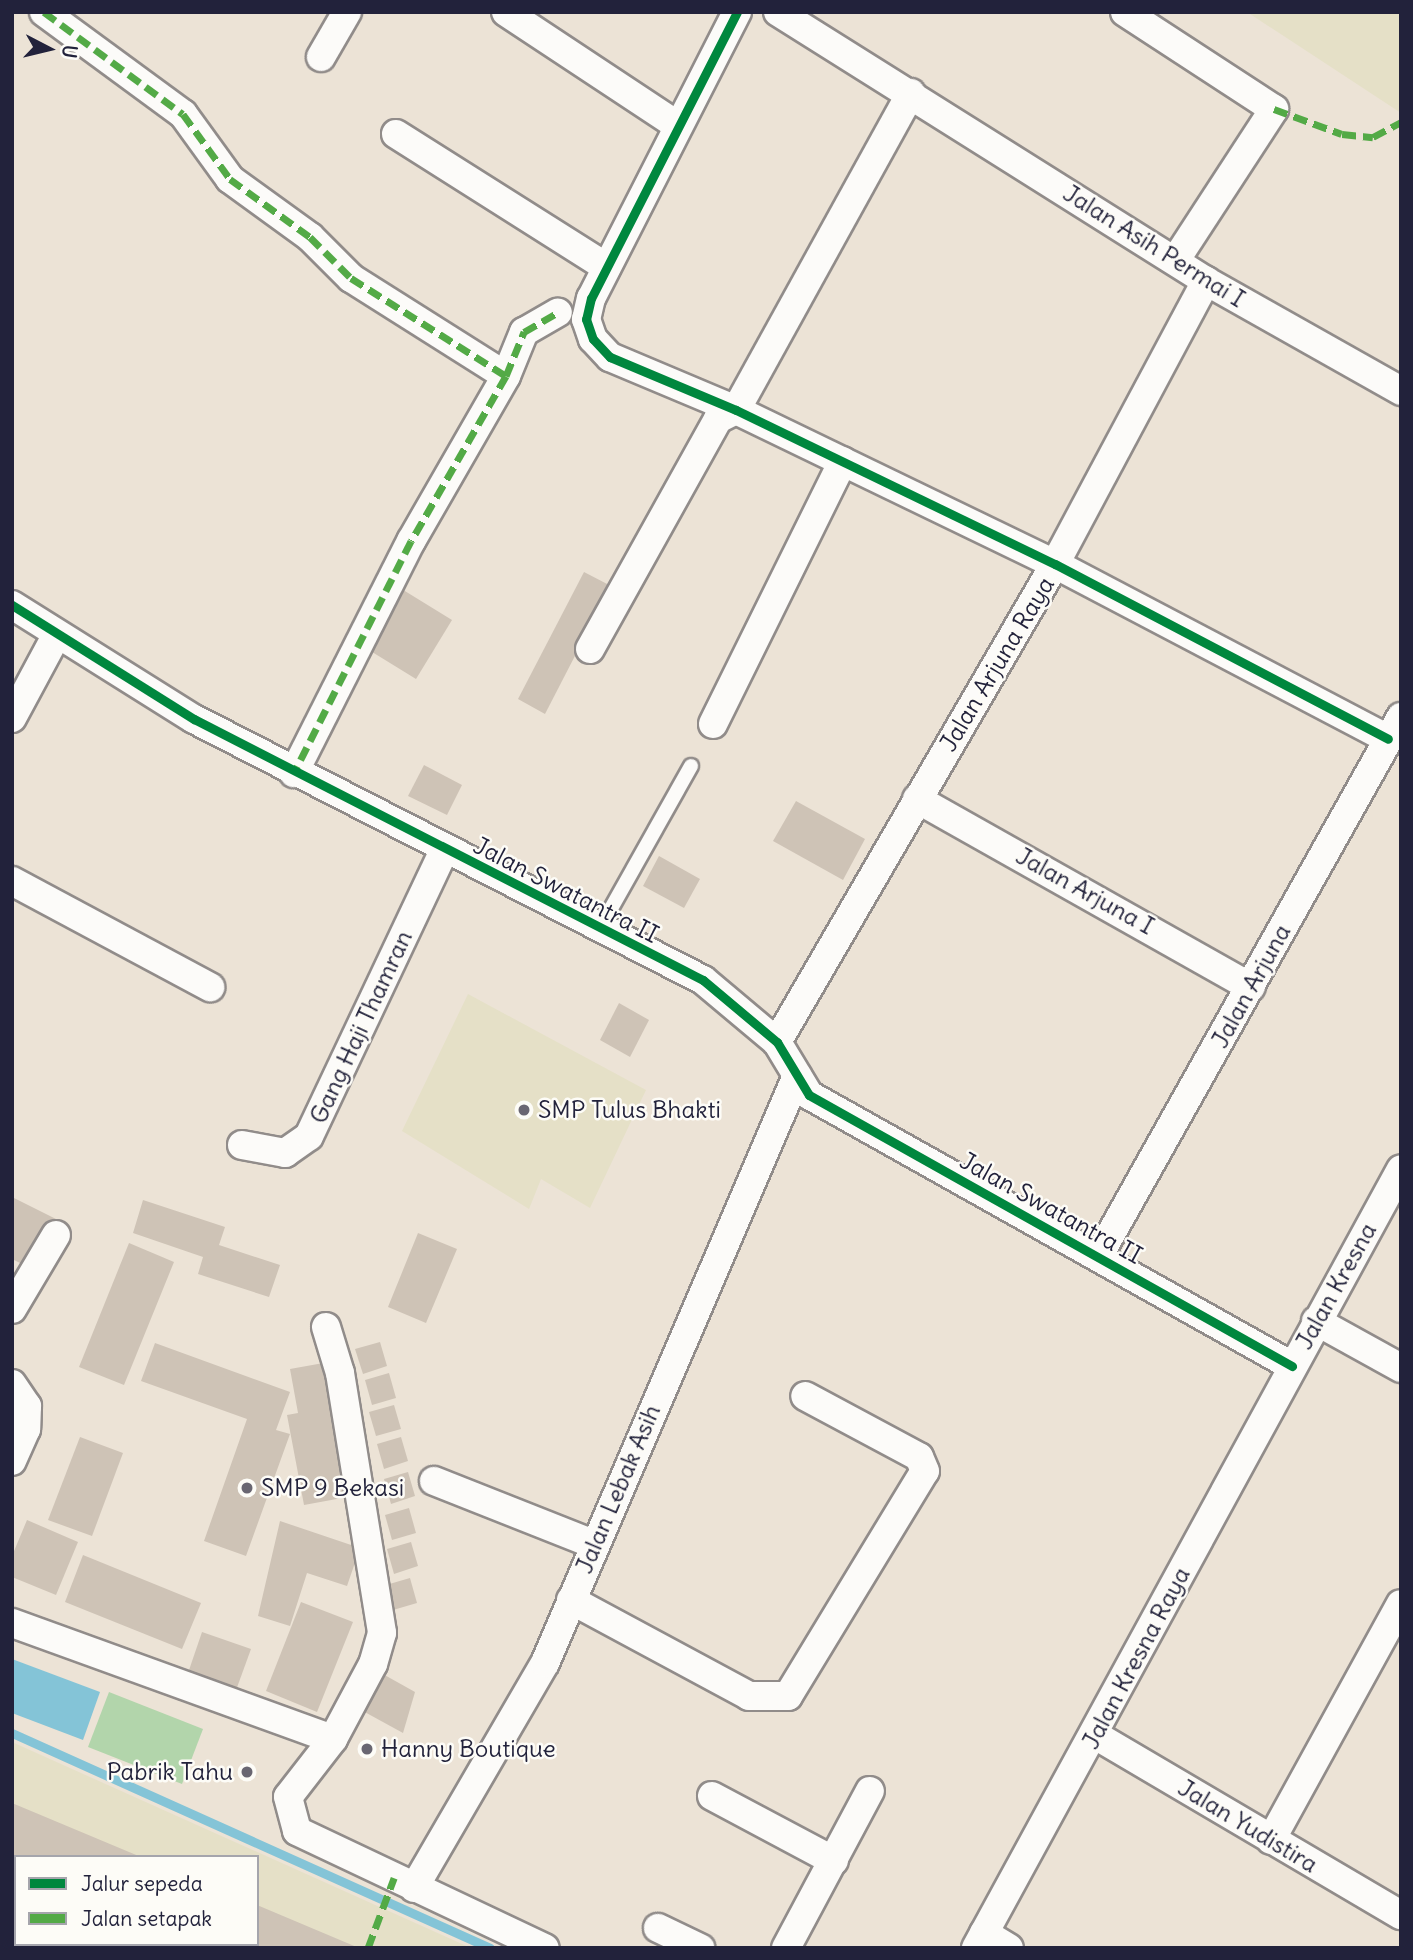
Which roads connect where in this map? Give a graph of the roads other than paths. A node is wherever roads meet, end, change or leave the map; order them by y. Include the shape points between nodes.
1 (44, 12) edge
2 (347, 12) edge
3 (506, 12) edge
4 (737, 12) edge
5 (778, 12) edge
6 (1125, 12) edge
7 (321, 57) dead end
8 (911, 93) junction
9 (678, 126) junction
10 (396, 134) dead end
11 (1175, 261) junction
12 (606, 267) junction
13 (1206, 281) junction
14 (558, 312) dead end
15 (506, 376) junction
16 (1401, 391) edge
17 (736, 410) junction
18 (843, 461) junction
19 (1055, 564) junction
20 (12, 606) edge
21 (56, 636) junction
22 (590, 649) dead end
23 (12, 718) edge
24 (713, 724) dead end
25 (1394, 728) edge
26 (691, 766) dead end
27 (294, 773) junction
28 (917, 799) junction
29 (444, 850) junction
30 (12, 881) edge
31 (599, 930) junction
32 (210, 987) dead end
33 (1251, 987) junction
34 (777, 1042) junction
35 (797, 1076) junction
36 (242, 1145) dead end
37 (1401, 1170) edge
38 (56, 1235) dead end
39 (1099, 1255) junction
40 (12, 1309) edge
41 (1316, 1321) junction
42 (326, 1327) dead end
43 (1292, 1366) junction
44 (1401, 1368) edge
45 (12, 1384) edge
46 (806, 1396) dead end
47 (12, 1461) edge
48 (434, 1481) dead end
49 (593, 1544) junction
50 (570, 1601) junction
51 (1401, 1604) edge
52 (12, 1623) edge
53 (1095, 1735) junction
54 (333, 1739) junction
55 (870, 1791) dead end
56 (712, 1796) dead end
57 (1271, 1840) junction
58 (834, 1861) junction
59 (414, 1888) junction
60 (1401, 1915) edge
61 (658, 1928) dead end
62 (980, 1941) edge
63 (545, 1948) edge
64 (700, 1948) edge
65 (786, 1948) edge
66 (1009, 1948) edge

1 - 15 street via 183,114 230,179 310,237 351,278
2 - 7 street
3 - 9 street
4 - 9 street
5 - 8 street, Jalan Asih Permai I
6 - 11 street via 1274,108
8 - 11 street, Jalan Asih Permai I
8 - 17 street
9 - 12 street
10 - 12 street
11 - 13 street, Jalan Asih Permai I
12 - 17 street via 586,319 610,357
13 - 16 street, Jalan Asih Permai I
13 - 19 street, Jalan Arjuna Raya
14 - 15 street via 524,332
15 - 27 street via 411,541
17 - 18 street
17 - 22 street via 718,419
18 - 19 street
18 - 24 street
19 - 25 street
19 - 28 street, Jalan Arjuna Raya
20 - 21 street, Jalan Swatantra II
21 - 23 street
21 - 27 street, Jalan Swatantra II
25 - 33 street, Jalan Arjuna
26 - 31 lane
27 - 29 street, Jalan Swatantra II
28 - 33 street, Jalan Arjuna I
28 - 34 street, Jalan Arjuna Raya
29 - 31 street, Jalan Swatantra II
29 - 36 street, Gang Haji Thamran via 309,1136 285,1153
30 - 32 street
31 - 34 street, Jalan Swatantra II via 703,980
33 - 39 street, Jalan Arjuna
34 - 35 street, Jalan Swatantra II
35 - 39 street, Jalan Swatantra II via 809,1095 871,1132
35 - 49 street, Jalan Lebak Asih
37 - 41 street, Jalan Kresna
38 - 40 street
39 - 43 street, Jalan Swatantra II
41 - 43 street, Jalan Kresna
41 - 44 street
42 - 54 street via 340,1373 382,1633 373,1664
43 - 53 street, Jalan Kresna Raya
45 - 47 street via 27,1406 26,1429
46 - 50 street via 919,1457 925,1471 788,1696 749,1696
48 - 49 street
49 - 50 street, Jalan Lebak Asih
50 - 59 street, Jalan Lebak Asih via 545,1662
51 - 57 street
52 - 54 street
53 - 57 street, Jalan Yudistira
53 - 62 street, Jalan Kresna Raya
54 - 59 street via 288,1797 290,1823
55 - 58 street
56 - 58 street
57 - 60 street, Jalan Yudistira
58 - 65 street
59 - 63 street
61 - 64 street
62 - 66 street

